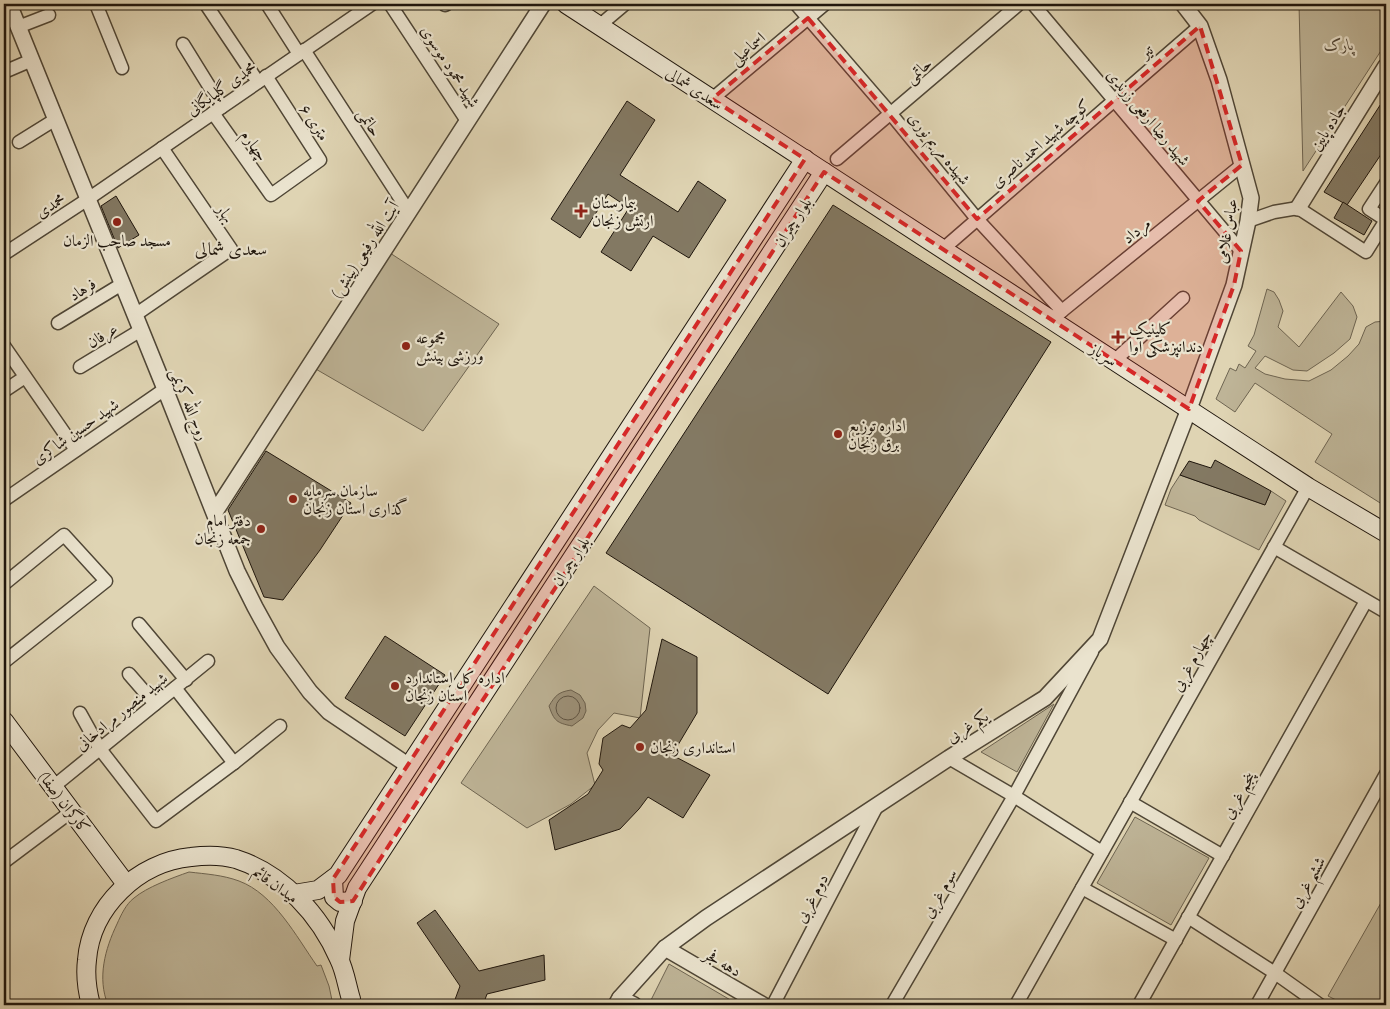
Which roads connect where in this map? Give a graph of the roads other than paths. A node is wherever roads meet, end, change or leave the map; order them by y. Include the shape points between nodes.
1 (9, 4) edge
2 (96, 4) edge
3 (267, 4) edge
4 (372, 4) edge
5 (390, 4) edge
6 (543, 4) edge
7 (566, 4) edge
8 (625, 4) edge
9 (796, 4) edge
10 (825, 4) edge
11 (1019, 4) edge
12 (1033, 4) edge
13 (1183, 4) edge
14 (207, 6) dead end
15 (49, 15) dead end
16 (808, 18) junction
17 (599, 26) junction
18 (1200, 26) junction
19 (18, 27) junction
20 (183, 44) dead end
21 (302, 52) junction
22 (32, 60) junction
23 (1386, 66) edge
24 (122, 68) dead end
25 (4, 72) edge
26 (262, 79) junction
27 (712, 99) junction
28 (1114, 100) junction
29 (218, 110) junction
30 (891, 114) junction
31 (56, 119) junction
32 (467, 121) junction
33 (19, 142) dead end
34 (162, 148) junction
35 (804, 159) junction
36 (837, 159) dead end
37 (1242, 166) junction
38 (824, 172) junction
39 (1386, 182) edge
40 (271, 195) joint
41 (780, 197) junction
42 (88, 199) junction
43 (1198, 201) junction
44 (1298, 208) junction
45 (408, 212) junction
46 (796, 214) junction
47 (977, 219) junction
48 (1386, 220) edge
49 (1248, 221) junction
50 (943, 249) junction
51 (1240, 251) junction
52 (4, 254) edge
53 (122, 284) junction
54 (1183, 298) dead end
55 (135, 315) junction
56 (1056, 315) junction
57 (58, 323) dead end
58 (141, 330) junction
59 (4, 346) edge
60 (1114, 361) junction
61 (80, 367) dead end
62 (26, 377) junction
63 (165, 389) junction
64 (4, 391) edge
65 (1189, 409) junction
66 (76, 450) junction
67 (1308, 487) junction
68 (4, 500) edge
69 (214, 512) junction
70 (561, 533) junction
71 (1386, 533) edge
72 (581, 545) junction
73 (1274, 547) junction
74 (4, 584) edge
75 (1366, 601) junction
76 (1386, 612) edge
77 (139, 624) dead end
78 (1100, 639) junction
79 (4, 662) edge
80 (208, 662) dead end
81 (129, 674) dead end
82 (186, 680) junction
83 (175, 688) junction
84 (155, 704) junction
85 (80, 713) dead end
86 (5, 723) edge
87 (280, 726) dead end
88 (100, 749) junction
89 (949, 758) junction
90 (234, 763) junction
91 (409, 766) junction
92 (1386, 774) edge
93 (53, 787) junction
94 (1014, 796) junction
95 (1130, 802) junction
96 (877, 806) junction
97 (72, 811) junction
98 (1102, 852) junction
99 (1223, 856) junction
100 (4, 862) edge
101 (332, 879) junction
102 (126, 884) junction
103 (1082, 888) junction
104 (294, 894) junction
105 (353, 901) junction
106 (1188, 917) junction
107 (1176, 940) junction
108 (665, 948) junction
109 (340, 960) junction
110 (1275, 973) junction
111 (618, 1001) edge
112 (91, 1005) edge
113 (350, 1005) edge
114 (634, 1005) edge
115 (763, 1005) edge
116 (773, 1005) edge
117 (892, 1005) edge
118 (1016, 1005) edge
119 (1139, 1005) edge
120 (1257, 1005) edge
121 (1320, 1005) edge

1 - 19 street, روح الله کریمی
2 - 24 street
3 - 21 street, حاتمی
4 - 21 street, محمدی گلپایگانی
5 - 32 street, شهید محمود موسوی
6 - 32 street, آیت الله رفیعی (بینش)
7 - 17 main road, سعدی شمالی
8 - 17 street
9 - 16 street, شهیده مریم نوری
10 - 16 street, اسماعیلی
11 - 30 street, حاتمی
12 - 28 street, شهید رضا ارفعی زرندی
13 - 18 street, عباس غلامی
14 - 26 street
15 - 19 street
16 - 27 street, اسماعیلی
16 - 30 street, شهیده مریم نوری
17 - 27 main road, سعدی شمالی
18 - 28 street, تیر
18 - 37 street, عباس غلامی via 1219,80
19 - 22 street, روح الله کریمی
20 - 29 street, چهارم
21 - 26 street, محمدی گلپایگانی
21 - 45 street, حاتمی
22 - 25 street
22 - 31 street, روح الله کریمی
23 - 44 street, جاده پایین
26 - 29 street, محمدی گلپایگانی
26 - 40 street, ۶ متری via 320,160
27 - 35 main road, سعدی شمالی
28 - 43 street, شهید رضا ارفعی زرندی
28 - 47 street, کوچه شهید احمد ناصری
29 - 34 street, محمدی گلپایگانی
29 - 40 street, چهارم
30 - 36 street, حاتمی
30 - 47 street, شهیده مریم نوری
31 - 33 street
31 - 42 street, روح الله کریمی
32 - 45 street, آیت الله رفیعی (بینش)
34 - 42 street, محمدی گلپایگانی
34 - 55 street, بهار via 231,249
35 - 38 main road, سعدی شمالی
35 - 41 main road, بلوار چمران
37 - 43 street, مرداد
37 - 49 street, عباس غلامی via 1251,198
38 - 46 main road, بلوار چمران
38 - 50 main road, سرباز
39 - 48 street via 1369,209
41 - 46 main road via 794,200
41 - 70 main road, بلوار چمران
42 - 52 street, محمدی
42 - 53 street, روح الله کریمی
43 - 51 street, شهید رضا ارفعی زرندی
43 - 56 street, مرداد
44 - 48 street via 1366,252
44 - 49 street
45 - 69 street, آیت الله رفیعی (بینش)
46 - 72 main road, بلوار چمران
47 - 50 street, کوچه شهید احمد ناصری
47 - 56 street, شهیده مریم نوری
49 - 51 street, عباس غلامی
50 - 56 main road, سرباز
51 - 65 street, عباس غلامی via 1234,286
53 - 55 street, روح الله کریمی
53 - 57 street, فرهاد
54 - 60 street
55 - 58 street, روح الله کریمی
56 - 60 main road, سرباز
58 - 61 street, عرفان
58 - 63 street, روح الله کریمی
59 - 62 street
60 - 65 main road, سرباز
62 - 64 street
62 - 66 street
63 - 66 street, شهید حسین شاکری
63 - 69 street, روح الله کریمی
65 - 67 main road, سرباز
65 - 78 street, یکم غربی
66 - 68 street, شهید حسین شاکری
67 - 71 main road, سرباز
67 - 73 street, چهارم غربی
69 - 91 street, روح الله کریمی via 255,608 276,647 310,692 329,712
70 - 72 main road
70 - 91 main road, بلوار چمران
72 - 105 main road, بلوار چمران via 358,888
73 - 75 street
73 - 95 street, چهارم غربی
74 - 79 street via 64,535 106,581
75 - 76 street
75 - 99 street, پنجم غربی
77 - 82 street
78 - 89 street, یکم غربی via 1046,698
78 - 94 street, سوم غربی
80 - 82 street, شهید منصور مرادخانی
81 - 84 street
82 - 83 street, شهید منصور مرادخانی
83 - 84 street, شهید منصور مرادخانی
83 - 90 street
84 - 88 street, شهید منصور مرادخانی
85 - 88 street
86 - 93 main road, کارگران (صفا)
87 - 90 street
88 - 90 street via 156,821
88 - 93 street, شهید منصور مرادخانی
89 - 94 street
89 - 96 street, یکم غربی
91 - 101 main road, بلوار چمران via 338,875
92 - 110 street, ششم غربی
93 - 97 main road, کارگران (صفا)
94 - 98 street
94 - 117 street, سوم غربی
95 - 98 street, چهارم غربی
95 - 99 street
96 - 108 street, یکم غربی
96 - 116 street, دوم غربی
97 - 100 street
97 - 102 main road, کارگران (صفا)
98 - 103 street, چهارم غربی
99 - 106 street, پنجم غربی
101 - 104 main road, بلوار چمران via 318,890
101 - 105 main road via 334,897 340,902
102 - 104 main road, میدان قائم via 151,868 178,858 206,855 235,859 262,870
102 - 112 main road, میدان قائم via 107,906 94,931 87,959 87,988
103 - 107 street
103 - 118 street, چهارم غربی
104 - 109 main road, میدان قائم via 321,924
105 - 109 main road, بلوار چمران via 345,921
106 - 107 street, پنجم غربی
106 - 110 street
107 - 119 street, پنجم غربی
108 - 111 street, یکم غربی
108 - 115 street, دهه فجر
109 - 113 main road, میدان قائم
110 - 120 street, ششم غربی
110 - 121 street
111 - 114 street

